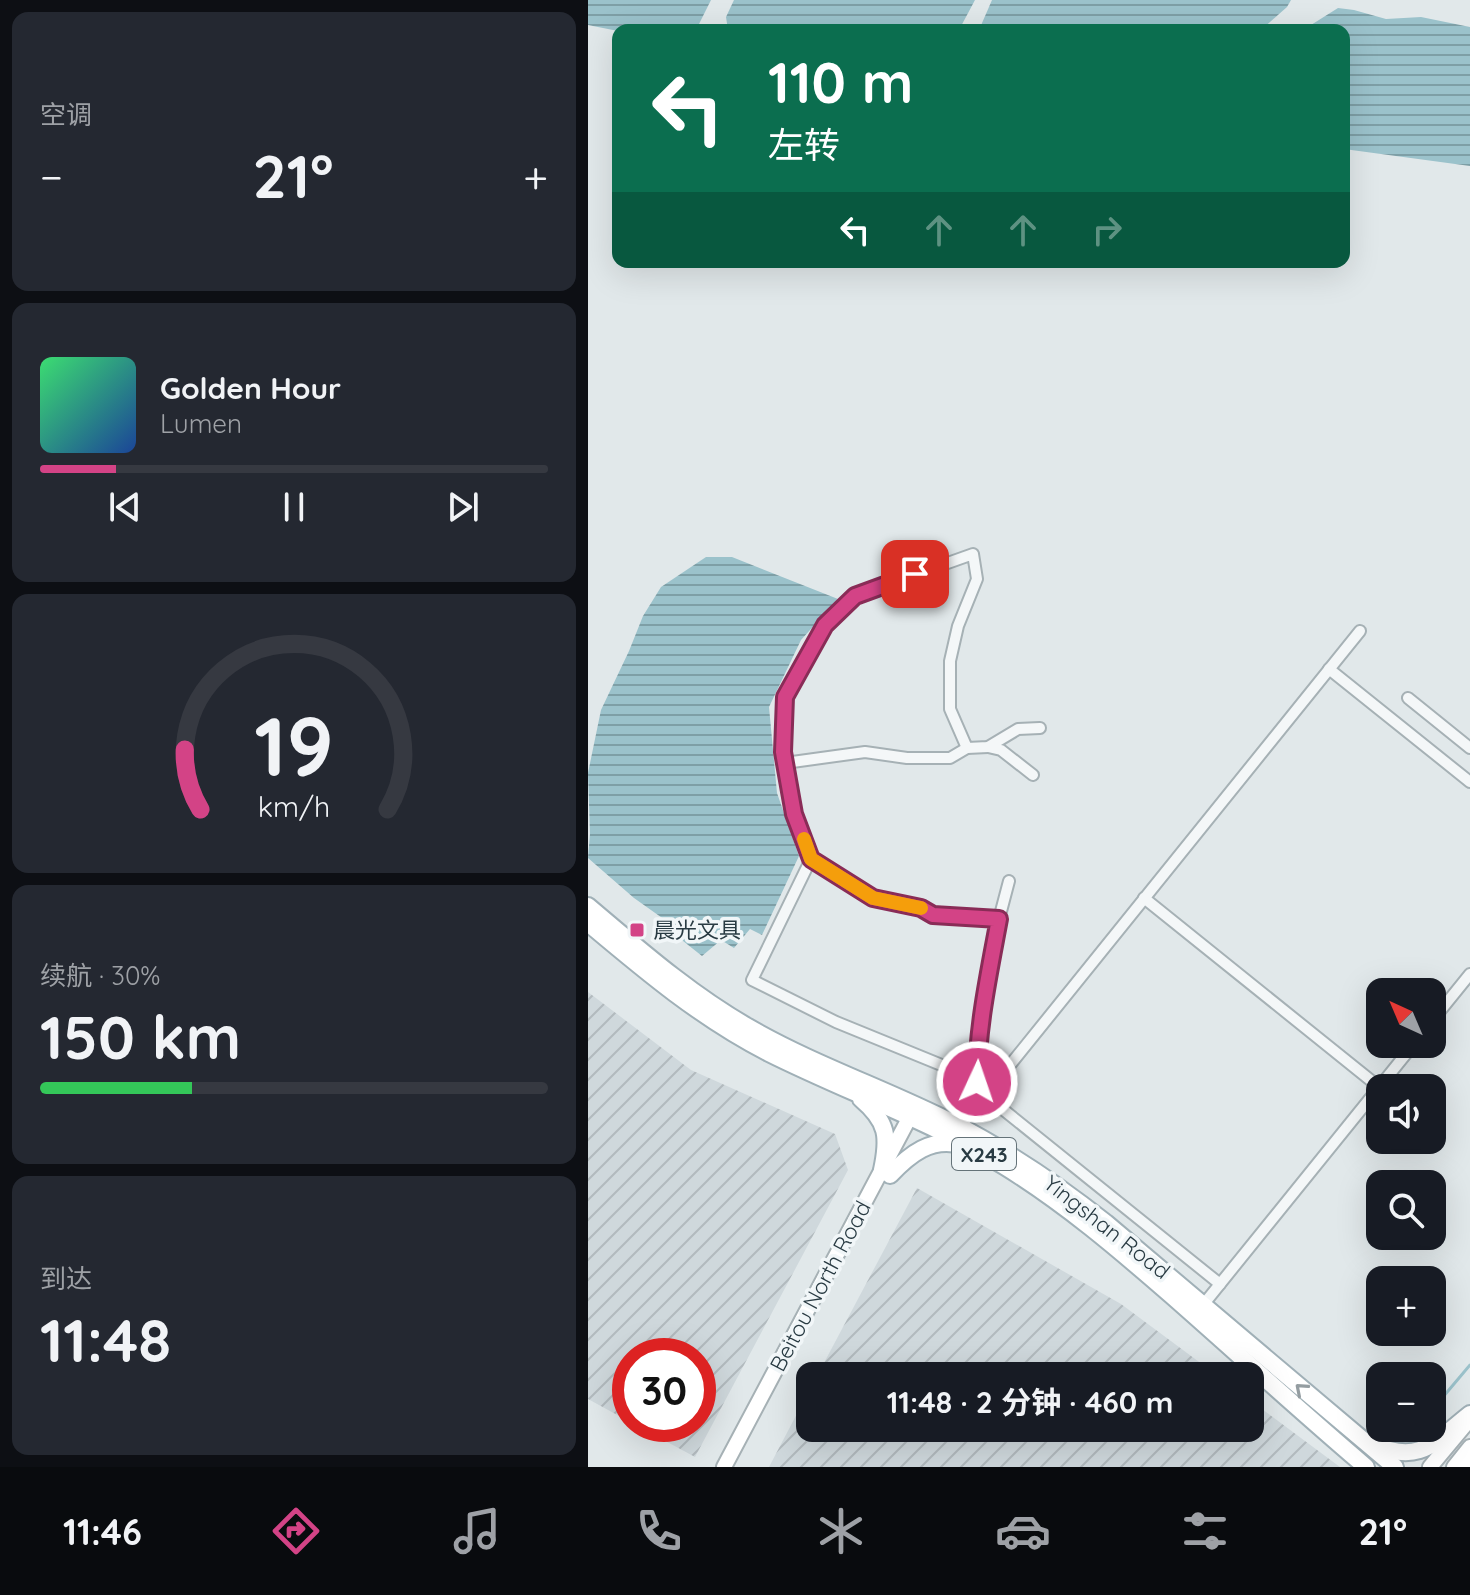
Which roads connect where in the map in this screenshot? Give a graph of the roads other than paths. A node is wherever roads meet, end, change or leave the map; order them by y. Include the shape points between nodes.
1 (1360, 631) dead end
2 (1329, 669) junction
3 (1408, 698) dead end
4 (1040, 728) dead end
5 (988, 747) junction
6 (967, 748) junction
7 (1470, 748) edge
8 (785, 763) junction
9 (1033, 775) dead end
10 (1470, 782) edge
11 (811, 859) junction
12 (1009, 881) dead end
13 (1144, 898) junction
14 (588, 906) edge
15 (999, 919) junction
16 (588, 923) edge
17 (1470, 974) edge
18 (1446, 1004) edge
19 (1403, 1058) edge
20 (1390, 1074) edge
21 (1366, 1077) edge
22 (977, 1082) junction
23 (847, 1089) junction
24 (985, 1095) junction
25 (1366, 1103) edge
26 (917, 1113) junction
27 (960, 1127) junction
28 (976, 1149) junction
29 (886, 1173) junction
30 (1220, 1284) junction
31 (1203, 1305) junction
32 (1470, 1416) edge
33 (1361, 1440) junction
34 (1340, 1445) junction
35 (1470, 1447) edge
36 (1470, 1457) edge
37 (724, 1467) edge
38 (734, 1467) edge
39 (1357, 1467) edge
40 (1366, 1467) edge
41 (1395, 1467) edge
42 (1430, 1467) edge
43 (1454, 1467) edge
44 (1464, 1467) edge

1 - 2 street
2 - 10 street
2 - 13 street
3 - 7 street
4 - 5 street via 1018,729
5 - 6 street
5 - 9 street via 1001,750
6 - 8 street via 950,758 865,752
6 - 8 street via 950,709 950,661 977,579 973,554 855,596 825,625 785,697
8 - 11 street via 794,814
11 - 15 street via 873,898 933,915
11 - 22 street via 752,980
12 - 15 street
13 - 21 street
13 - 24 street
14 - 26 main road, Yingshan Road / X243 via 718,1009
15 - 22 street
16 - 23 main road, Yingshan Road / X243 via 712,1020
17 - 18 street
19 - 20 street
22 - 24 street
23 - 26 main road, Yingshan Road / X243
23 - 29 main road via 884,1125
24 - 27 street
24 - 30 street
25 - 30 street
26 - 27 main road, Yingshan Road / X243
26 - 28 main road, Yingshan Road / X243
26 - 29 main road, Beitou North Road
27 - 31 main road, Yingshan Road / X243 via 1064,1190
28 - 29 main road via 953,1143 929,1145
28 - 34 main road, Yingshan Road / X243 via 1098,1233
29 - 37 main road, Beitou North Road
29 - 38 main road, Beitou North Road
30 - 31 street
33 -> 31 main road, Yingshan Road / X243
32 - 33 main road via 1418,1451 1396,1453
32 - 42 main road
33 - 41 main road, Yingshan Road / X243
34 - 39 main road
34 - 40 main road, Yingshan Road / X243
35 - 43 main road
36 - 44 main road

